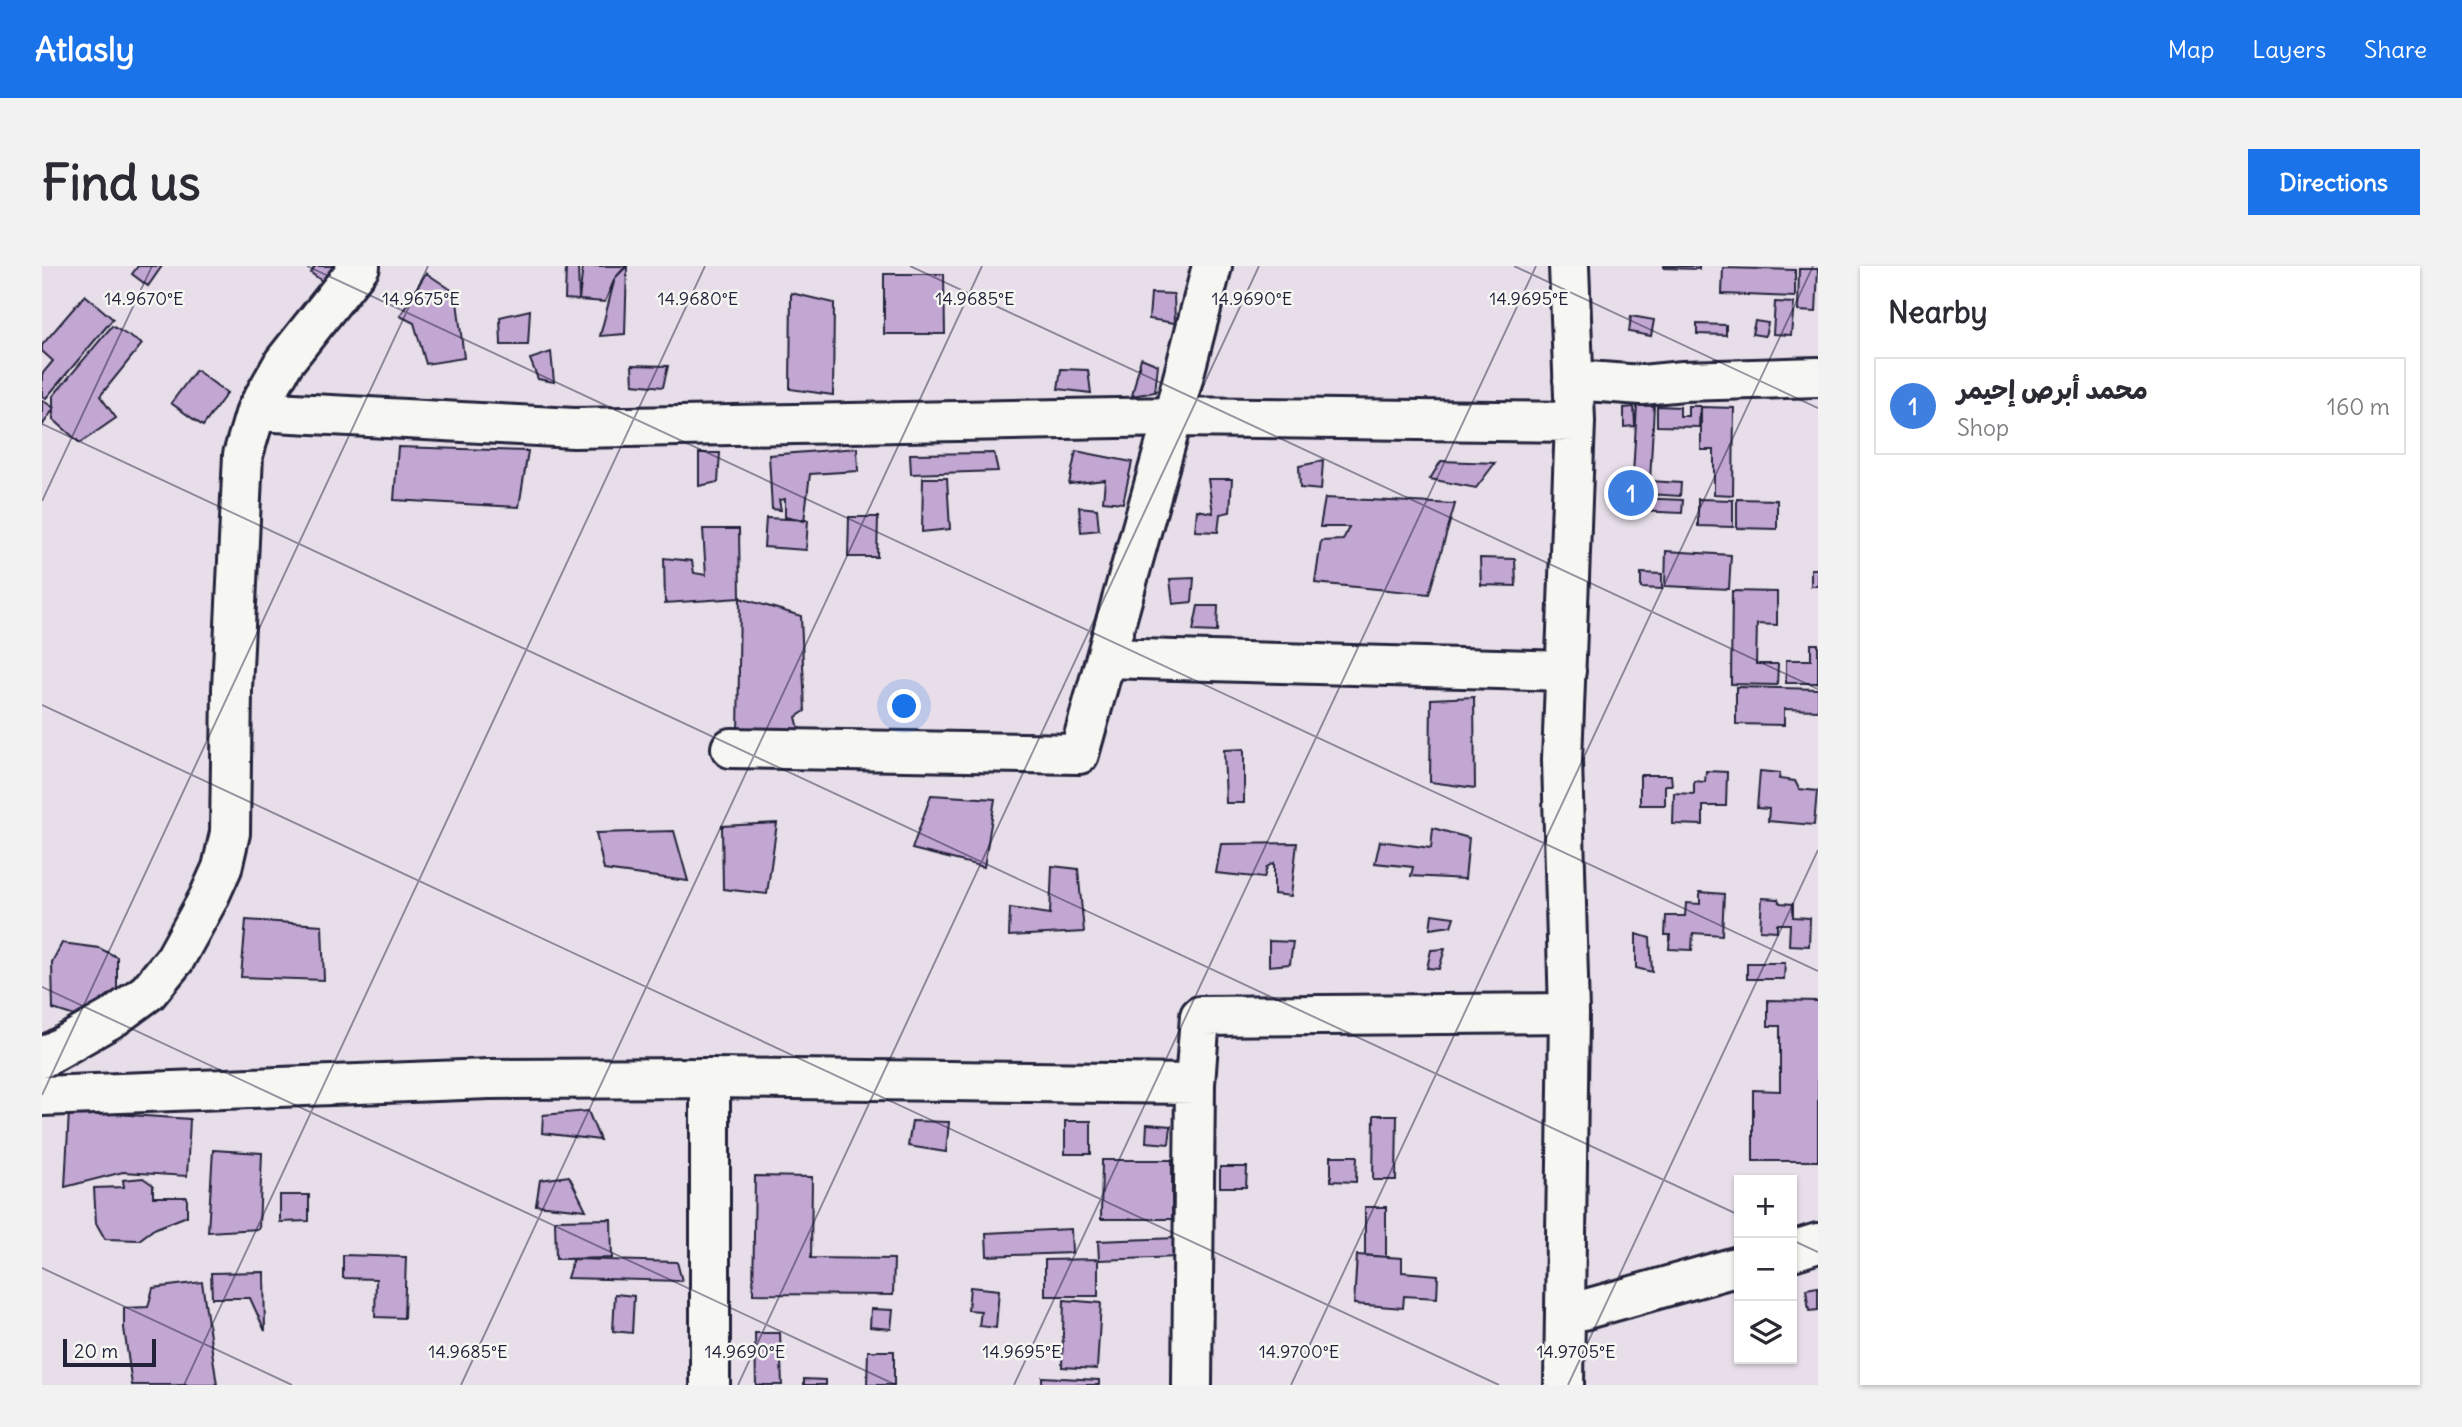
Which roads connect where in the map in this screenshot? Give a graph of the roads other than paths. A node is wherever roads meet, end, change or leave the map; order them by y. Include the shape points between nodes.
1 (360, 266) edge
2 (1212, 266) edge
3 (1569, 266) edge
4 (1818, 377) edge
5 (1573, 380) junction
6 (256, 411) junction
7 (1173, 417) junction
8 (1575, 422) junction
9 (1106, 658) junction
10 (1566, 671) junction
11 (731, 748) dead end
12 (1569, 1013) junction
13 (42, 1058) edge
14 (710, 1078) junction
15 (1195, 1084) junction
16 (42, 1096) edge
17 (1818, 1243) edge
18 (1797, 1249) edge
19 (1734, 1267) edge
20 (1565, 1315) junction
21 (710, 1385) edge
22 (1192, 1385) edge
23 (1564, 1385) edge

1 - 6 street via 284,362
2 - 7 street
3 - 5 street
4 - 5 street via 1642,385
5 - 8 street
6 - 7 street via 574,428
6 - 13 street via 243,455 230,833 222,868 174,959 148,992
7 - 8 street
7 - 9 street
8 - 10 street
9 - 10 street
9 - 11 street via 1079,754
10 - 12 street via 1562,760
12 - 15 street via 1200,1016
12 - 20 street
14 - 15 street
14 - 16 street via 476,1080
14 - 21 street
15 - 22 street
17 - 18 street
19 - 20 street
20 - 23 street

